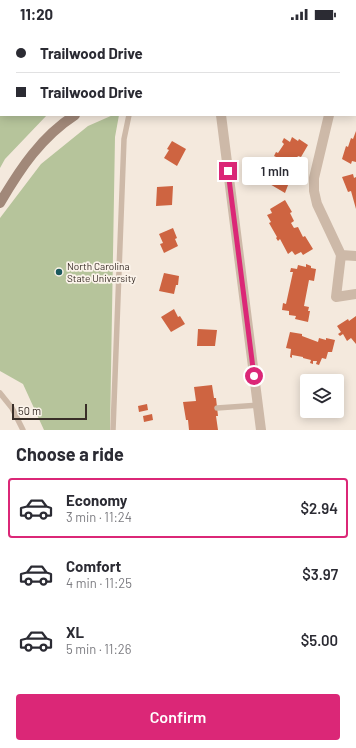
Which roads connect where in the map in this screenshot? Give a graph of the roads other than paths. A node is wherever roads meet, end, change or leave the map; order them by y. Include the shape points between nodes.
1 (75, 116) edge
2 (129, 116) edge
3 (221, 116) edge
4 (329, 116) edge
5 (0, 203) edge
6 (341, 255) junction
7 (356, 256) edge
8 (356, 294) edge
9 (0, 393) edge
10 (258, 405) junction
11 (217, 408) dead end
12 (23, 430) edge
13 (113, 430) edge
14 (261, 430) edge

1 - 5 main road via 46,138 33,152
2 - 13 lane via 124,139
3 - 10 street
4 - 6 street via 314,178 314,191 317,204
6 - 7 street
6 - 8 street via 336,297
9 - 12 lane via 12,408
10 - 11 lane
10 - 14 street

